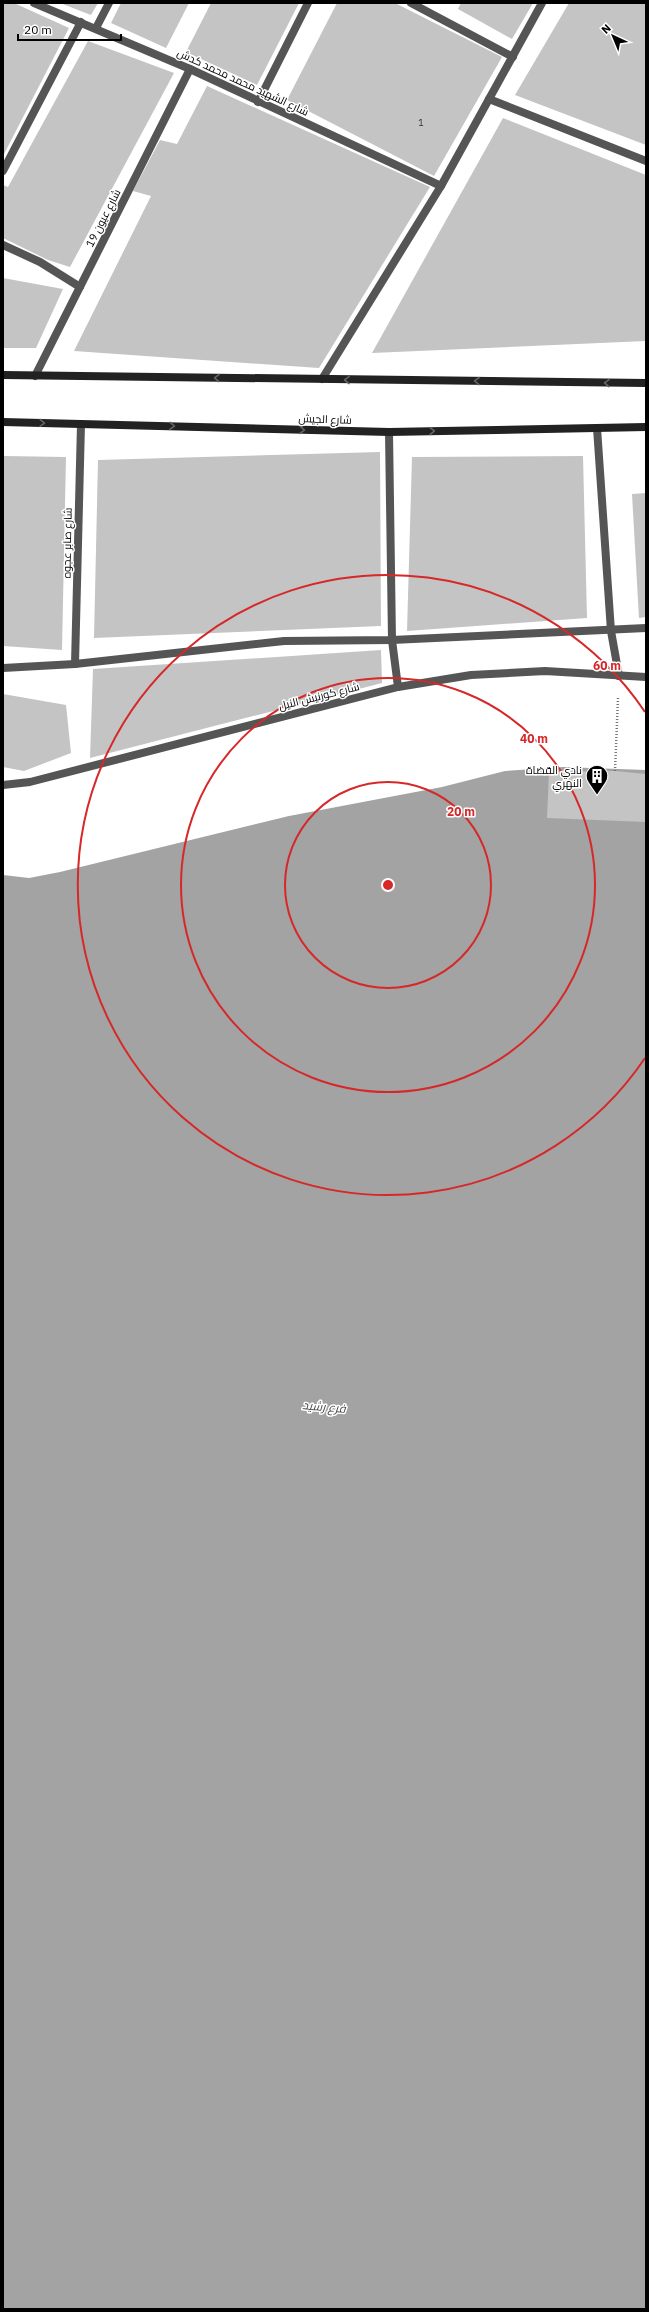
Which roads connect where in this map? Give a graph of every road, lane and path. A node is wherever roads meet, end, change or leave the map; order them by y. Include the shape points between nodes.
1 (34, 3) edge
2 (109, 3) edge
3 (308, 3) edge
4 (411, 3) edge
5 (542, 3) edge
6 (81, 22) junction
7 (96, 28) junction
8 (512, 57) junction
9 (190, 69) junction
10 (489, 100) junction
11 (258, 102) junction
12 (646, 161) edge
13 (3, 171) edge
14 (441, 186) junction
15 (3, 245) edge
16 (80, 287) junction
17 (3, 375) edge
18 (35, 376) junction
19 (322, 379) junction
20 (646, 383) edge
21 (3, 422) edge
22 (81, 424) junction
23 (646, 427) edge
24 (597, 428) junction
25 (389, 432) junction
26 (646, 628) edge
27 (611, 631) junction
28 (392, 640) junction
29 (75, 664) junction
30 (3, 668) edge
31 (619, 676) junction
32 (646, 677) edge
33 (398, 687) junction
34 (615, 771) dead end
35 (3, 785) edge

1 - 6 street, شارع الشهيد محمد محمد كدش
2 - 7 street
3 - 11 street
4 - 8 street
5 - 8 street
6 - 7 street, شارع الشهيد محمد محمد كدش
6 - 13 street
7 - 9 street, شارع الشهيد محمد محمد كدش
8 - 10 street
9 - 11 street, شارع الشهيد محمد محمد كدش
9 - 16 street, شارع عيون 19
10 - 12 street
10 - 14 street
11 - 14 street, شارع الشهيد محمد محمد كدش
14 - 19 street
15 - 16 street via 40,262
16 - 18 street, شارع عيون 19
17 - 18 main road
19 -> 18 main road
20 -> 19 main road
21 -> 22 main road, شارع الجيش
22 -> 25 main road, شارع الجيش
22 - 29 street, شارع صابر عجوه
23 - 24 main road, شارع الجيش
25 -> 24 main road, شارع الجيش
24 - 27 street
25 - 28 street
26 - 27 street
27 - 28 street
27 - 31 street
28 - 29 street via 284,641
28 - 33 street
29 - 30 street
31 - 32 street, شارع كورنيش النيل
31 - 33 street, شارع كورنيش النيل via 545,671 471,675
31 - 34 path
33 - 35 street, شارع كورنيش النيل via 30,782

